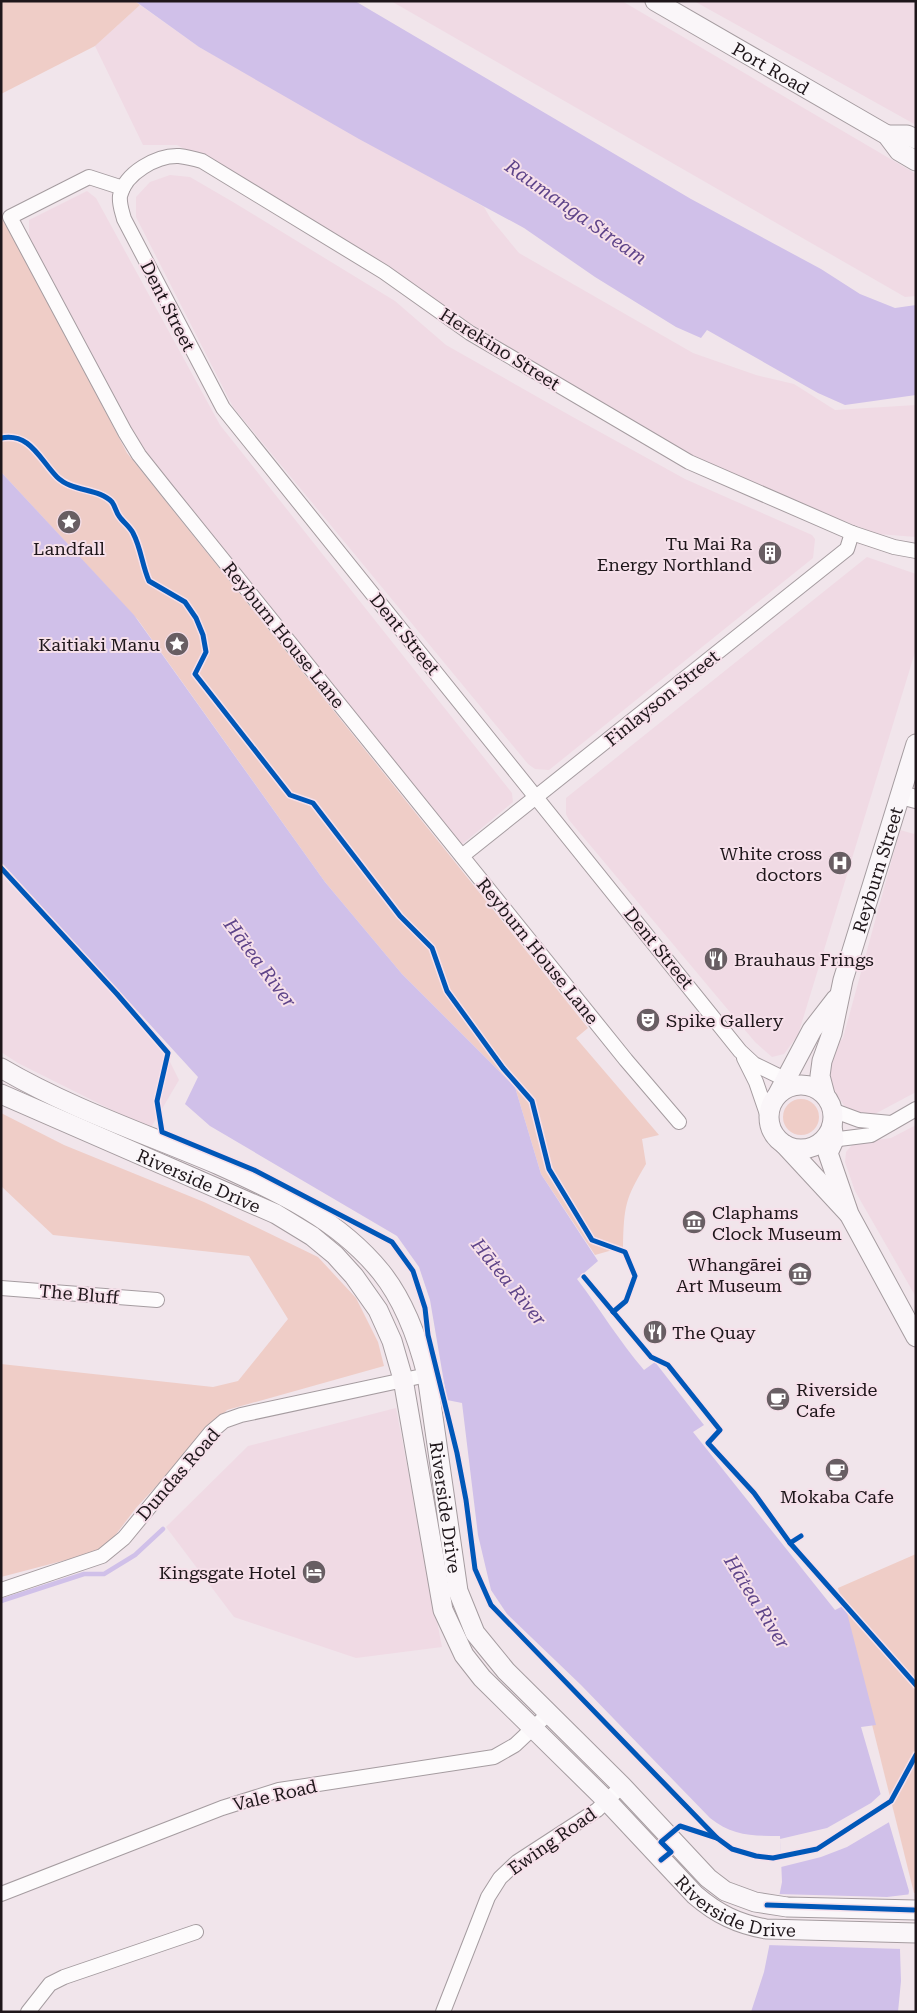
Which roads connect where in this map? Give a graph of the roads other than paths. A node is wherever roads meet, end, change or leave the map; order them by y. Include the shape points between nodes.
1 (655, 1) edge
2 (887, 135) junction
3 (916, 139) edge
4 (916, 161) edge
5 (123, 188) junction
6 (852, 533) junction
7 (894, 547) junction
8 (916, 550) edge
9 (916, 560) edge
10 (916, 744) edge
11 (537, 796) junction
12 (908, 797) edge
13 (462, 856) junction
14 (839, 996) junction
15 (740, 1051) junction
16 (1, 1068) edge
17 (787, 1086) junction
18 (1, 1094) edge
19 (916, 1110) edge
20 (768, 1118) junction
21 (678, 1122) dead end
22 (829, 1123) junction
23 (892, 1123) junction
24 (785, 1145) junction
25 (849, 1214) junction
26 (1, 1288) edge
27 (157, 1300) dead end
28 (916, 1337) edge
29 (427, 1375) junction
30 (403, 1379) junction
31 (1, 1590) edge
32 (548, 1714) junction
33 (533, 1729) junction
34 (622, 1786) junction
35 (607, 1801) junction
36 (1, 1894) edge
37 (915, 1910) edge
38 (196, 1932) dead end
39 (915, 1933) edge
40 (28, 2012) edge
41 (443, 2012) edge

1 - 2 main road, Port Road
2 - 3 main road, Port Road
2 - 4 main road, Port Road via 899,151
5 - 6 street, Herekino Street via 138,171 163,158 190,158 214,167 384,272 470,333 689,462
5 - 11 street, Dent Street via 120,198 124,219 223,408
5 - 13 street, Reyburn House Lane via 89,177 10,216 139,455
6 - 7 street, Herekino Street
6 - 11 street, Finlayson Street via 847,549
7 - 8 street, Herekino Street
7 - 9 street, Herekino Street
10 - 12 main road, Reyburn Street
11 - 13 street, Finlayson Street
11 - 15 street, Dent Street
12 - 14 main road, Reyburn Street via 882,848
13 - 21 street, Reyburn House Lane
14 - 17 main road, Reyburn Street via 812,1030
14 - 22 main road, Reyburn Street via 820,1076
15 - 17 street, Dent Street
15 - 20 street, Dent Street via 756,1082
16 - 29 main road, Riverside Drive via 51,1095 259,1183 325,1220 369,1258 397,1294 412,1327
17 - 20 main road via 769,1109
17 - 22 main road via 812,1087
18 - 30 main road, Riverside Drive via 251,1202 312,1236 354,1276 378,1310 392,1341
19 - 23 street
20 - 24 main road via 773,1134
22 - 23 street via 860,1120
22 - 23 street via 871,1135
22 - 24 main road via 805,1149
22 - 25 main road via 828,1153
24 - 25 main road
25 - 28 main road
26 - 27 street, The Bluff
29 - 30 street, Dundas Road
29 - 32 main road, Riverside Drive via 461,1602 484,1646
30 - 31 street, Dundas Road via 224,1421 211,1432 124,1538 102,1556
30 - 33 main road, Riverside Drive via 448,1623 464,1655 482,1678
32 - 33 street, Vale Road
32 - 34 main road, Riverside Drive
33 - 35 main road, Riverside Drive
33 - 36 street, Vale Road via 515,1745 494,1756 279,1790 222,1808
34 - 35 street, Ewing Road
34 - 37 main road, Riverside Drive via 708,1878 740,1898 766,1905
35 - 39 main road, Riverside Drive via 711,1909 730,1919 766,1928
35 - 41 street, Ewing Road via 517,1862 500,1878 488,1897
38 - 40 street via 64,1977 50,1984

